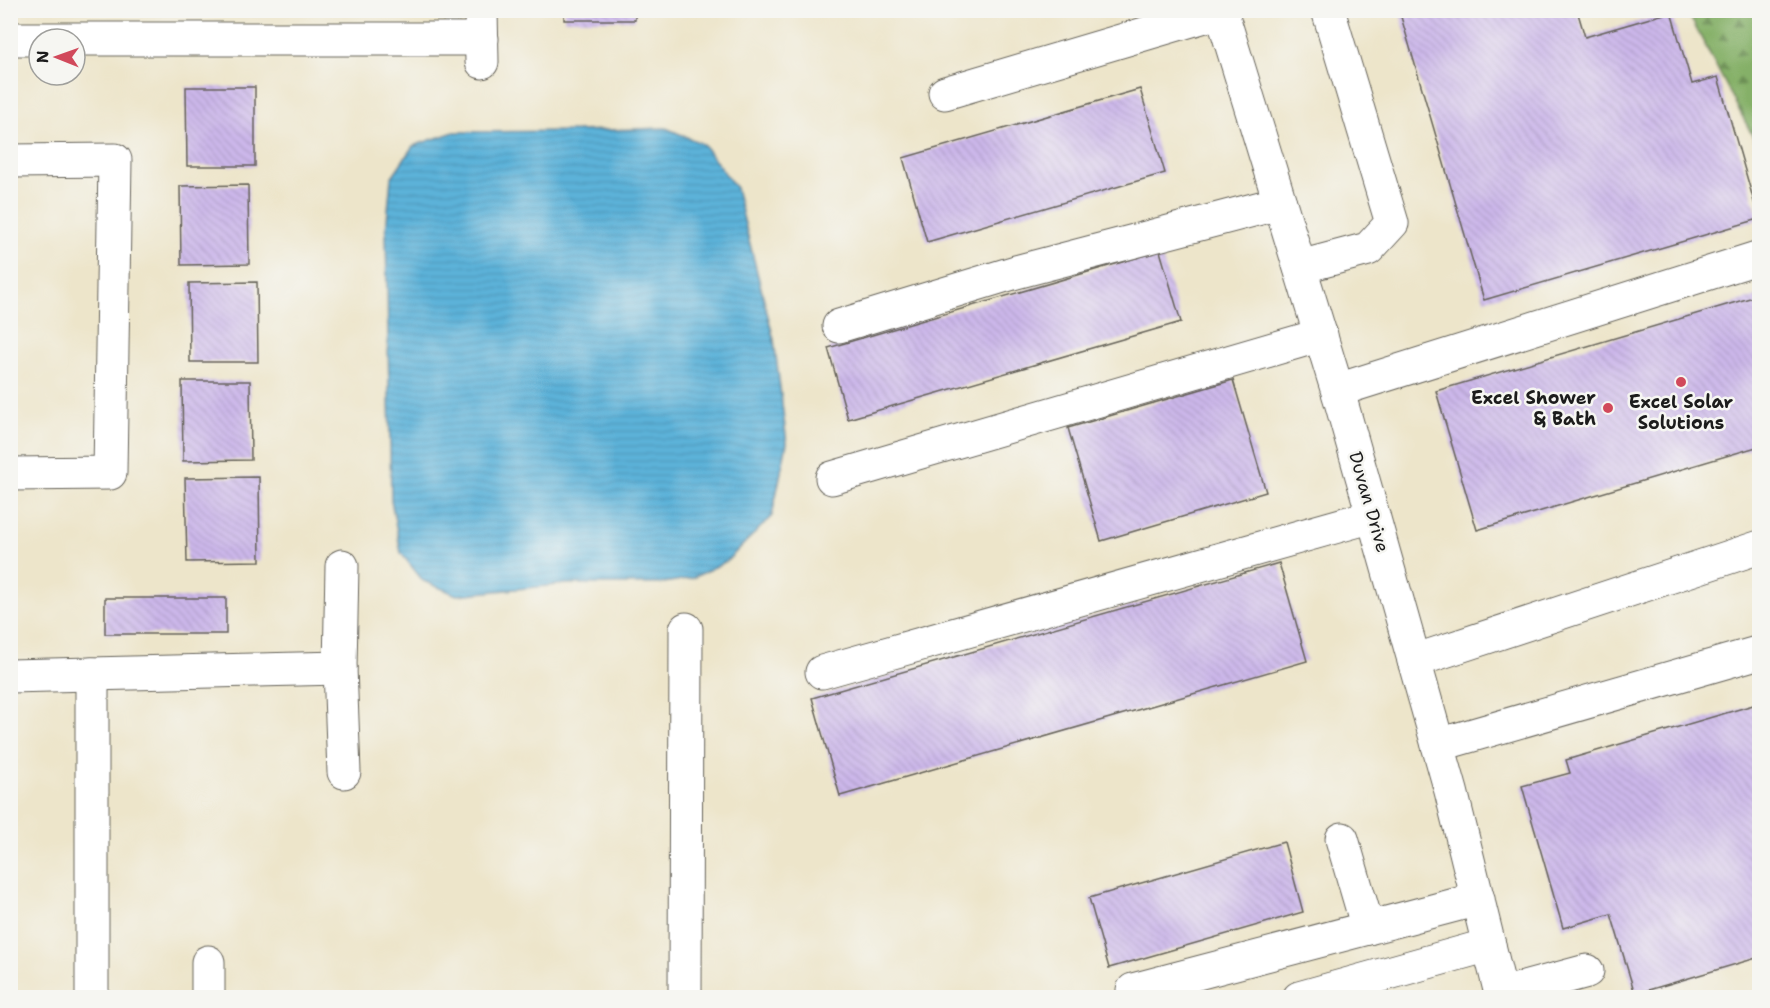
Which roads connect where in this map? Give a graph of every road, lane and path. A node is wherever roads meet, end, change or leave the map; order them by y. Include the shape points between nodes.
1 (1328, 10) edge
2 (1222, 11) edge
3 (482, 37) edge
4 (10, 39) edge
5 (945, 93) dead end
6 (10, 161) edge
7 (1280, 203) junction
8 (1760, 257) edge
9 (1300, 267) junction
10 (838, 326) dead end
11 (1321, 335) junction
12 (1338, 390) junction
13 (10, 474) edge
14 (832, 478) dead end
15 (1373, 516) junction
16 (1760, 547) edge
17 (342, 566) dead end
18 (686, 629) dead end
19 (1760, 652) edge
20 (1414, 661) junction
21 (340, 668) junction
22 (822, 672) dead end
23 (92, 674) junction
24 (10, 676) edge
25 (1438, 745) junction
26 (344, 772) dead end
27 (1342, 839) dead end
28 (1478, 899) junction
29 (1368, 928) junction
30 (1489, 945) junction
31 (208, 962) dead end
32 (1587, 971) dead end
33 (1133, 990) dead end
34 (1502, 996) edge
35 (92, 998) edge
36 (207, 998) edge
37 (685, 998) edge
38 (1299, 998) edge

1 - 9 street via 1392,223 1368,249
2 - 5 street
2 - 7 street, Duvan Drive
3 - 4 street
6 - 13 street via 115,160 110,473
7 - 9 street, Duvan Drive
7 - 10 street via 1016,272
8 - 12 street
9 - 11 street, Duvan Drive
11 - 12 street, Duvan Drive
11 - 14 street
12 - 15 street, Duvan Drive
15 - 20 street, Duvan Drive
15 - 22 street
16 - 20 street
17 - 21 street
18 - 37 street
19 - 25 street
20 - 25 street, Duvan Drive
21 - 23 street
21 - 26 street
23 - 24 street
23 - 35 street
25 - 28 street, Duvan Drive
27 - 29 street
28 - 29 street
28 - 30 street, Duvan Drive
29 - 33 street
30 - 34 street, Duvan Drive
30 - 38 street
31 - 36 street
32 - 34 street

